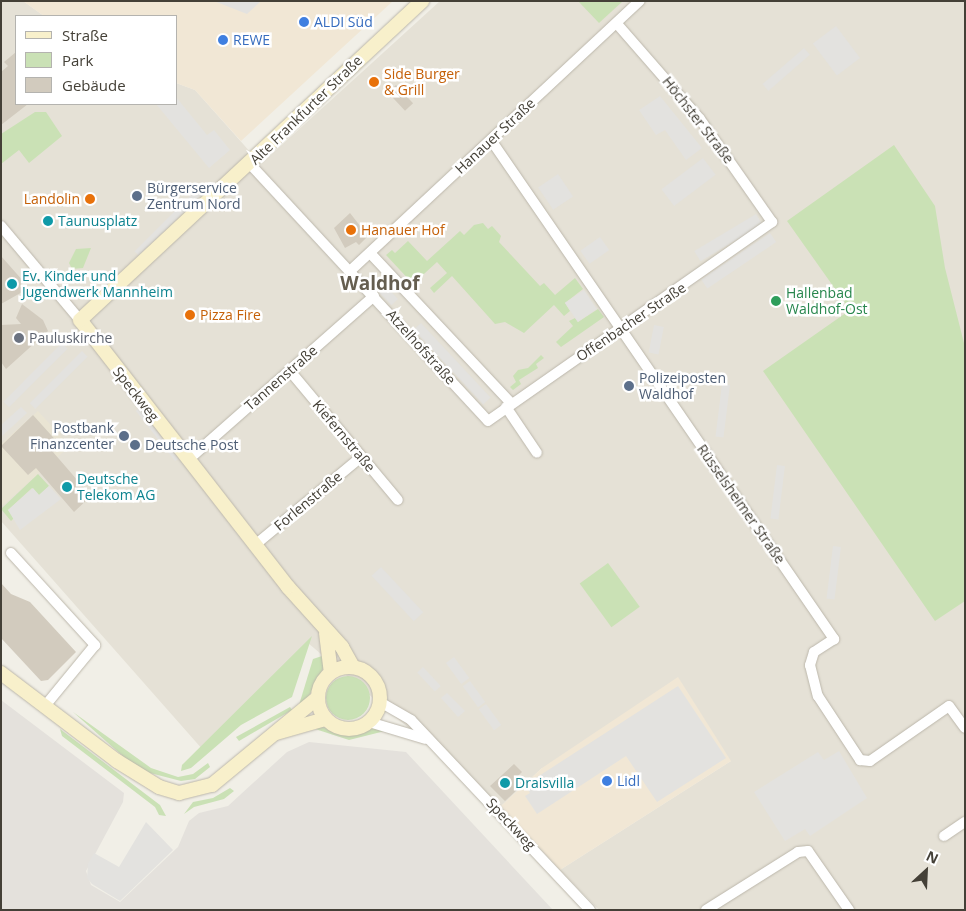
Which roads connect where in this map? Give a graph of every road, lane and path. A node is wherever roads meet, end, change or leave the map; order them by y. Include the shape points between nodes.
1 (422, 1) edge
2 (640, 1) edge
3 (617, 24) junction
4 (491, 140) junction
5 (250, 164) junction
6 (772, 222) joint
7 (1, 226) edge
8 (370, 253) junction
9 (350, 271) junction
10 (374, 296) junction
11 (80, 320) junction
12 (621, 328) junction
13 (290, 371) junction
14 (509, 405) junction
15 (488, 421) joint
16 (537, 453) dead end
17 (361, 456) junction
18 (188, 460) junction
19 (398, 500) dead end
20 (255, 545) junction
21 (11, 553) dead end
22 (326, 633) junction
23 (353, 667) junction
24 (331, 672) junction
25 (1, 673) edge
26 (317, 698) junction
27 (380, 702) junction
28 (44, 707) junction
29 (325, 719) junction
30 (369, 722) junction
31 (965, 728) edge
32 (268, 736) junction
33 (429, 740) junction
34 (965, 822) edge
35 (944, 836) dead end
36 (590, 910) edge
37 (706, 910) edge
38 (849, 910) edge

1 - 5 street, Alte Frankfurter Straße
2 - 3 street, Hanauer Straße
3 - 4 street, Hanauer Straße
3 - 6 street, Höchster Straße via 700,118
4 - 8 street, Hanauer Straße
4 - 12 street, Rüsselsheimer Straße
5 - 9 street, Atzelhofstraße
5 - 11 street, Alte Frankfurter Straße
6 - 12 street, Offenbacher Straße
7 - 11 street, Speckweg
8 - 9 street, Hanauer Straße
8 - 14 street, Atzelhofstraße
9 - 10 street, Atzelhofstraße
10 - 13 street, Tannenstraße
10 - 15 street, Atzelhofstraße
11 - 18 street, Speckweg
12 - 14 street, Offenbacher Straße
12 - 31 street, Rüsselsheimer Straße via 834,639 814,652 810,666 818,696 860,760 870,762 949,706
13 - 17 street, Kiefernstraße
13 - 18 street, Tannenstraße
14 - 15 street, Offenbacher Straße
14 - 16 street, Atzelhofstraße
17 - 19 street, Kiefernstraße
17 - 20 street, Forlenstraße
18 - 20 street, Speckweg
20 - 22 street, Speckweg
21 - 28 street via 95,645
22 - 23 street, Speckweg via 342,647
22 - 24 street
23 - 24 street
23 - 27 street, Speckweg via 363,670 377,683
24 - 26 street via 321,683
25 - 28 street
26 - 29 street
26 - 32 street
27 - 30 street
27 - 33 street, Speckweg via 411,720
28 - 32 street via 139,776 179,793 212,785
29 - 30 street via 342,729
29 - 32 street
30 - 33 street, Speckweg
33 - 36 street, Speckweg
34 - 35 street
37 - 38 street via 798,852 808,851

